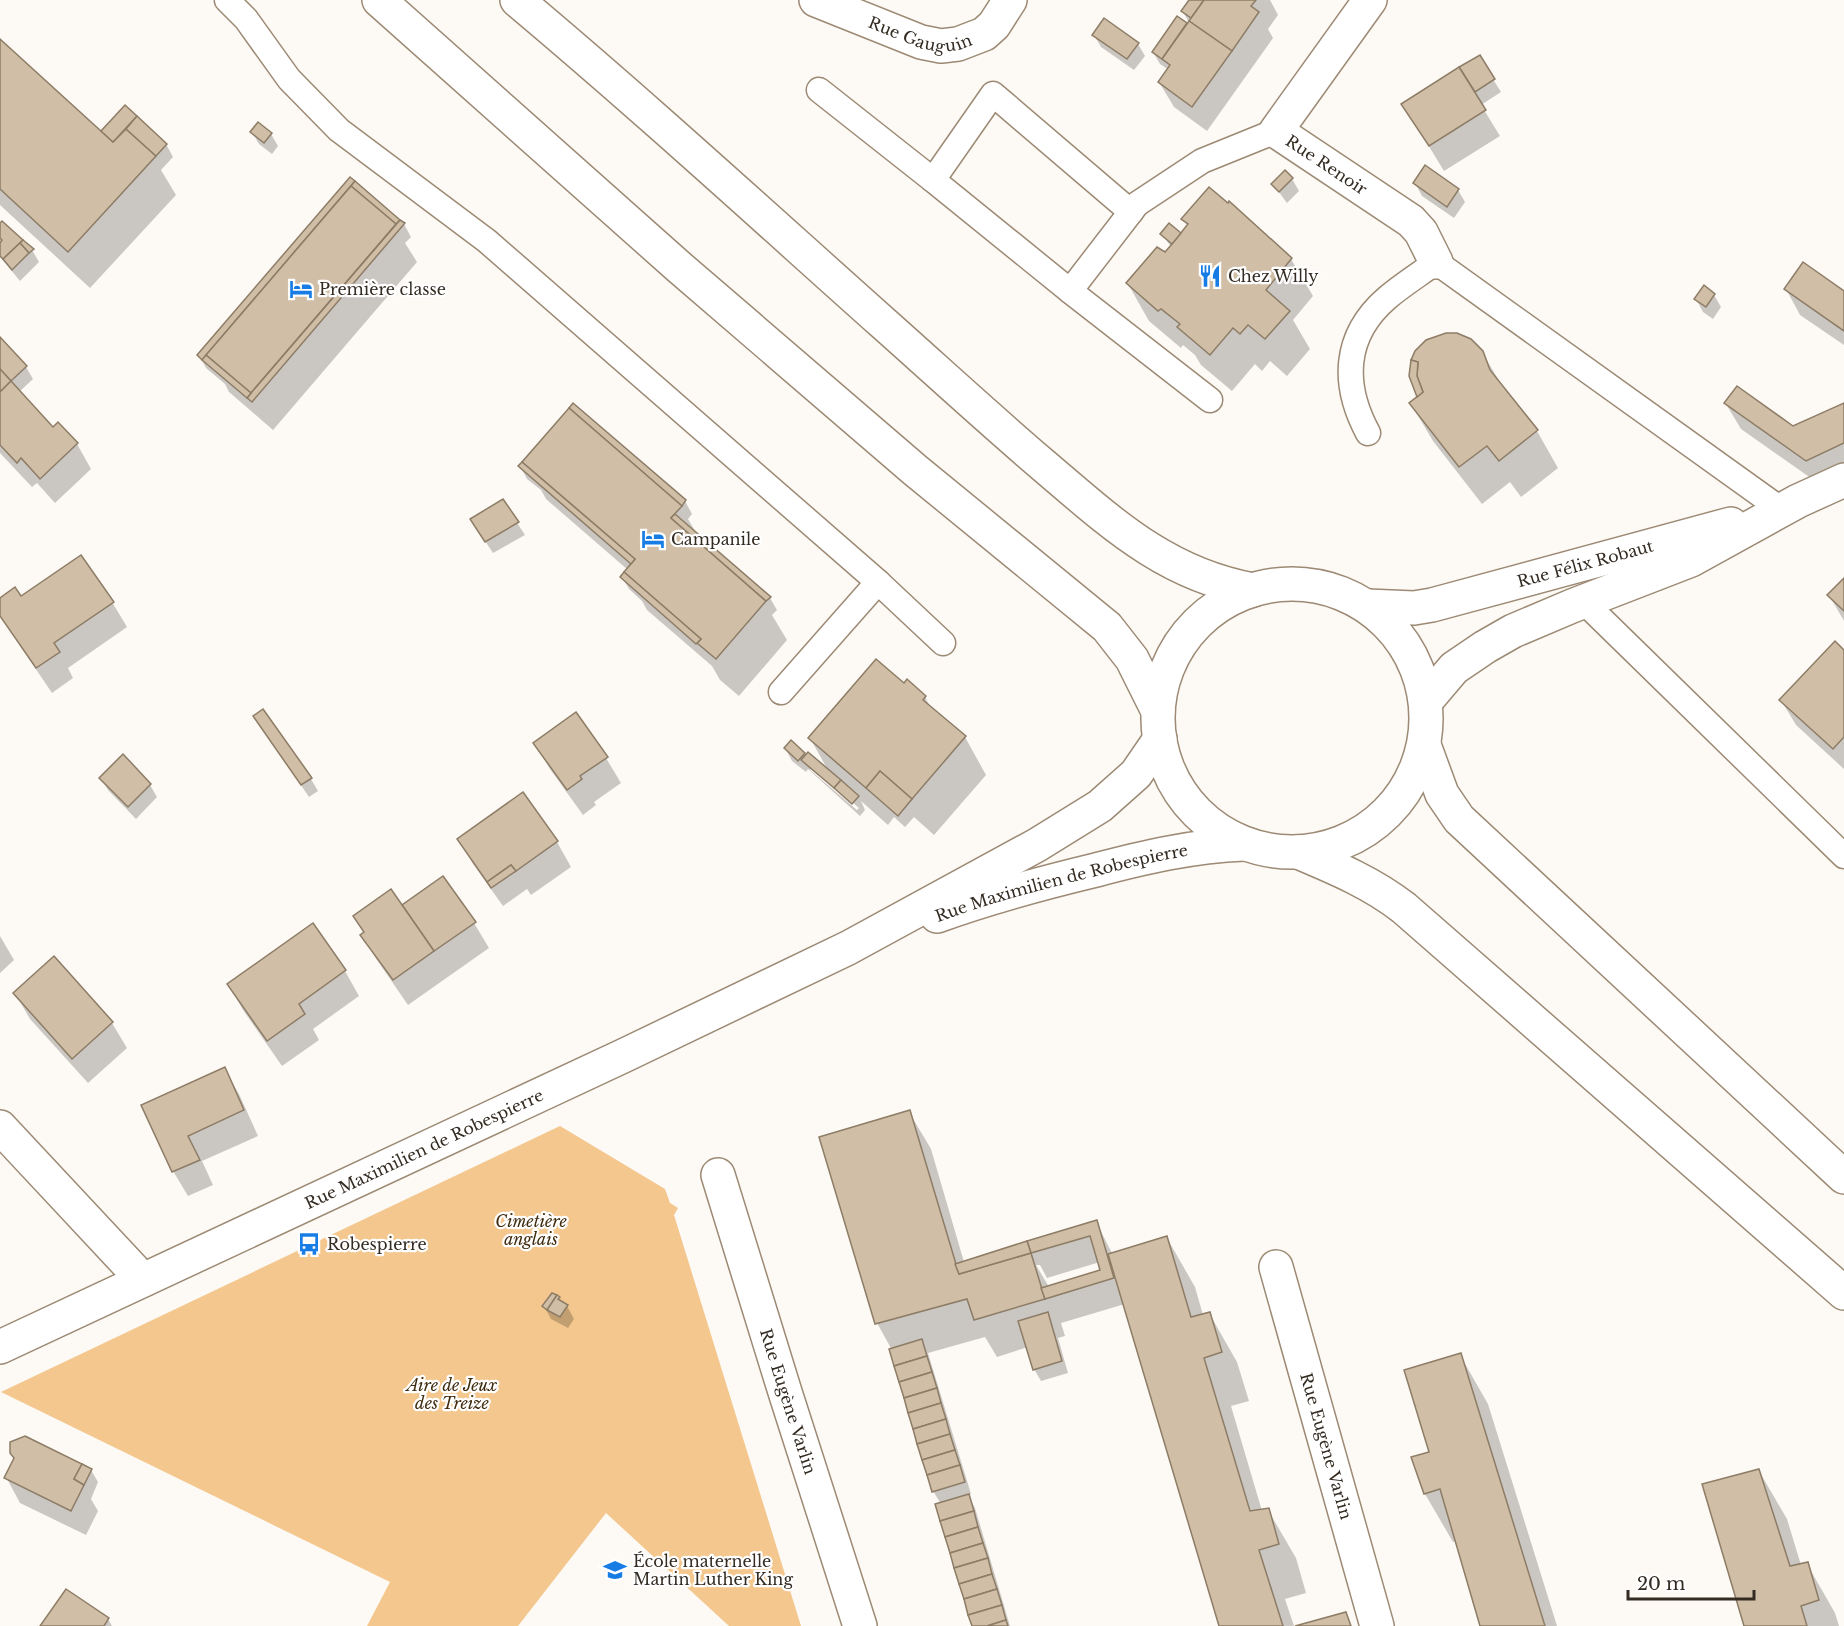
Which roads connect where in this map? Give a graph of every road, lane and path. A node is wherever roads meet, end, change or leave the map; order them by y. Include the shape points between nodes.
1 (227, 0) edge
2 (379, 0) edge
3 (517, 0) edge
4 (816, 0) edge
5 (1010, 0) edge
6 (1370, 0) edge
7 (819, 90) dead end
8 (1276, 131) junction
9 (933, 180) junction
10 (1131, 212) junction
11 (1436, 262) junction
12 (1070, 291) junction
13 (1210, 399) dead end
14 (1368, 433) dead end
15 (1844, 480) edge
16 (1788, 504) junction
17 (878, 582) junction
18 (1253, 590) junction
19 (1584, 602) junction
20 (1367, 606) junction
21 (943, 643) dead end
22 (781, 693) dead end
23 (1426, 701) junction
24 (1159, 725) junction
25 (1424, 745) junction
26 (1245, 844) junction
27 (1298, 852) junction
28 (1844, 856) edge
29 (848, 948) junction
30 (0, 1127) edge
31 (718, 1175) dead end
32 (1844, 1177) edge
33 (1276, 1267) dead end
34 (143, 1280) junction
35 (1844, 1293) edge
36 (0, 1347) edge
37 (860, 1626) edge
38 (1377, 1626) edge

1 - 17 lane via 246,19 289,79 339,130 487,241
2 - 24 main road via 679,267 915,470 1107,627 1132,659
3 - 18 main road via 1101,514 1180,567 1223,585
4 - 5 main road, Rue Gauguin via 921,42 941,46 984,34
6 - 8 main road, Rue Renoir
7 - 9 lane
8 - 10 lane via 1202,161
8 - 11 main road, Rue Renoir via 1411,221
9 - 10 lane via 993,94
9 - 12 lane
10 - 12 lane
11 - 14 lane via 1386,299 1359,335 1350,374 1358,414
11 - 16 lane
12 - 13 lane
15 - 16 main road, Rue Félix Robaut
16 - 19 main road, Rue Félix Robaut via 1691,560
16 - 20 main road, Rue Félix Robaut via 1706,532 1432,605
17 - 21 lane
17 - 22 lane
18 - 20 main road via 1282,584 1312,585
18 - 24 main road via 1202,619 1174,654 1163,682
19 - 23 main road, Rue Félix Robaut via 1485,647 1454,668
19 - 28 lane
20 - 23 main road via 1407,647
23 - 25 main road
24 - 26 main road via 1170,773 1188,803 1208,823
24 - 29 main road, Rue Maximilien de Robespierre via 1136,774 1100,806 1037,845
25 - 27 main road via 1408,786 1380,820 1341,844
25 - 32 main road via 1442,794 1459,819
26 - 27 main road via 1270,851
26 - 29 main road, Rue Maximilien de Robespierre via 1184,849 1065,877 964,906
27 - 35 main road via 1354,876 1404,908
29 - 34 main road, Rue Maximilien de Robespierre
30 - 34 main road
31 - 37 main road, Rue Eugène Varlin
33 - 38 main road, Rue Eugène Varlin
34 - 36 main road, Rue Maximilien de Robespierre

